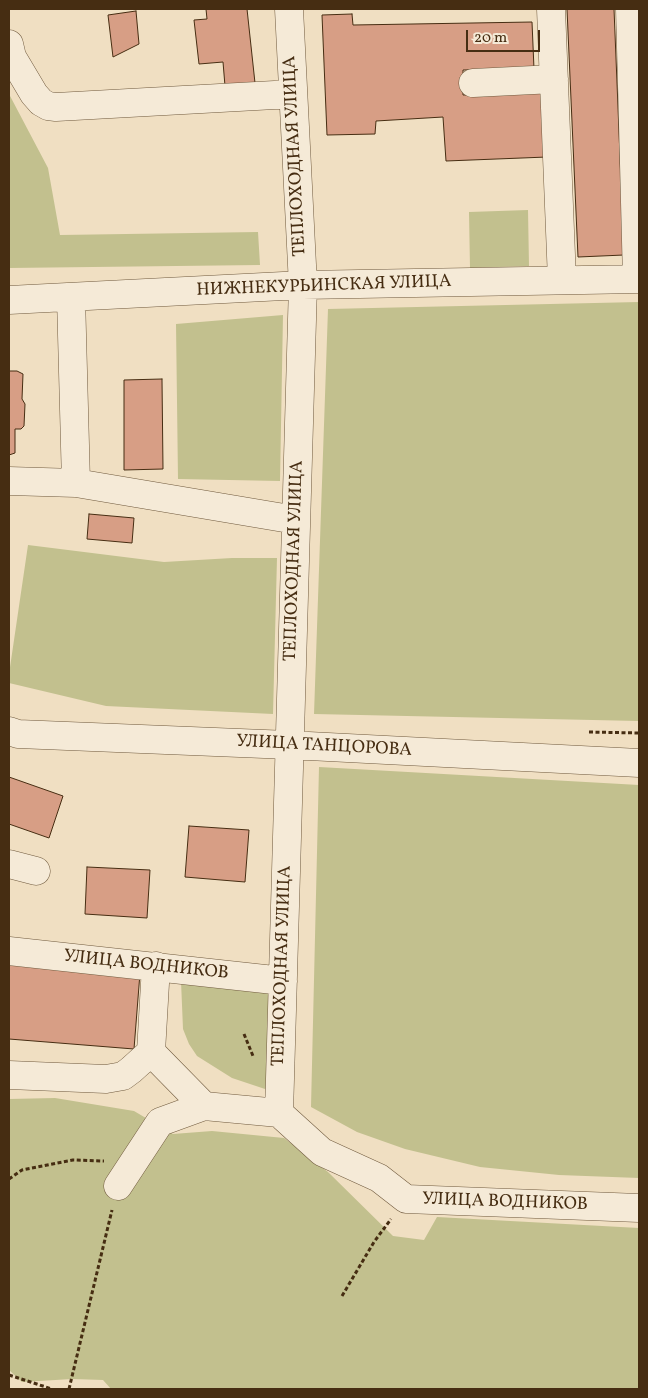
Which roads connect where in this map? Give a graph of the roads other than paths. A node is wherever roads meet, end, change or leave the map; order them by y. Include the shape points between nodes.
1 (289, 9) edge
2 (551, 9) edge
3 (630, 9) edge
4 (9, 44) edge
5 (554, 79) junction
6 (473, 83) dead end
7 (293, 94) junction
8 (638, 279) edge
9 (562, 280) junction
10 (303, 285) junction
11 (71, 297) junction
12 (9, 300) edge
13 (9, 481) edge
14 (76, 483) junction
15 (296, 520) junction
16 (9, 732) edge
17 (289, 745) junction
18 (639, 763) edge
19 (9, 864) edge
20 (36, 871) dead end
21 (9, 951) edge
22 (156, 966) junction
23 (283, 981) junction
24 (151, 1052) junction
25 (9, 1075) edge
26 (204, 1106) junction
27 (279, 1113) junction
28 (118, 1186) road end
29 (639, 1208) edge

1 - 7 street, ТЕПЛОХОДНАЯ УЛИЦА
2 - 5 street
3 - 8 street
4 - 7 street via 12,57 34,94 48,106
5 - 6 street
5 - 9 street
7 - 10 street, ТЕПЛОХОДНАЯ УЛИЦА
8 - 9 street, НИЖНЕКУРЬИНСКАЯ УЛИЦА
9 - 10 street, НИЖНЕКУРЬИНСКАЯ УЛИЦА
10 - 11 street, НИЖНЕКУРЬИНСКАЯ УЛИЦА
10 - 15 street, ТЕПЛОХОДНАЯ УЛИЦА
11 - 12 street, НИЖНЕКУРЬИНСКАЯ УЛИЦА
11 - 14 street
13 - 14 street
14 - 15 street
15 - 17 street, ТЕПЛОХОДНАЯ УЛИЦА
16 - 17 street, УЛИЦА ТАНЦОРОВА
17 - 18 street, УЛИЦА ТАНЦОРОВА
17 - 23 street, ТЕПЛОХОДНАЯ УЛИЦА
19 - 20 street
21 - 22 street, УЛИЦА ВОДНИКОВ
22 - 23 street, УЛИЦА ВОДНИКОВ
22 - 24 street
23 - 27 street, ТЕПЛОХОДНАЯ УЛИЦА
24 - 25 street via 123,1076 114,1078
24 - 26 street
26 - 27 street
26 - 28 street via 160,1122
27 - 29 street, УЛИЦА ВОДНИКОВ via 322,1152 379,1178 406,1199

